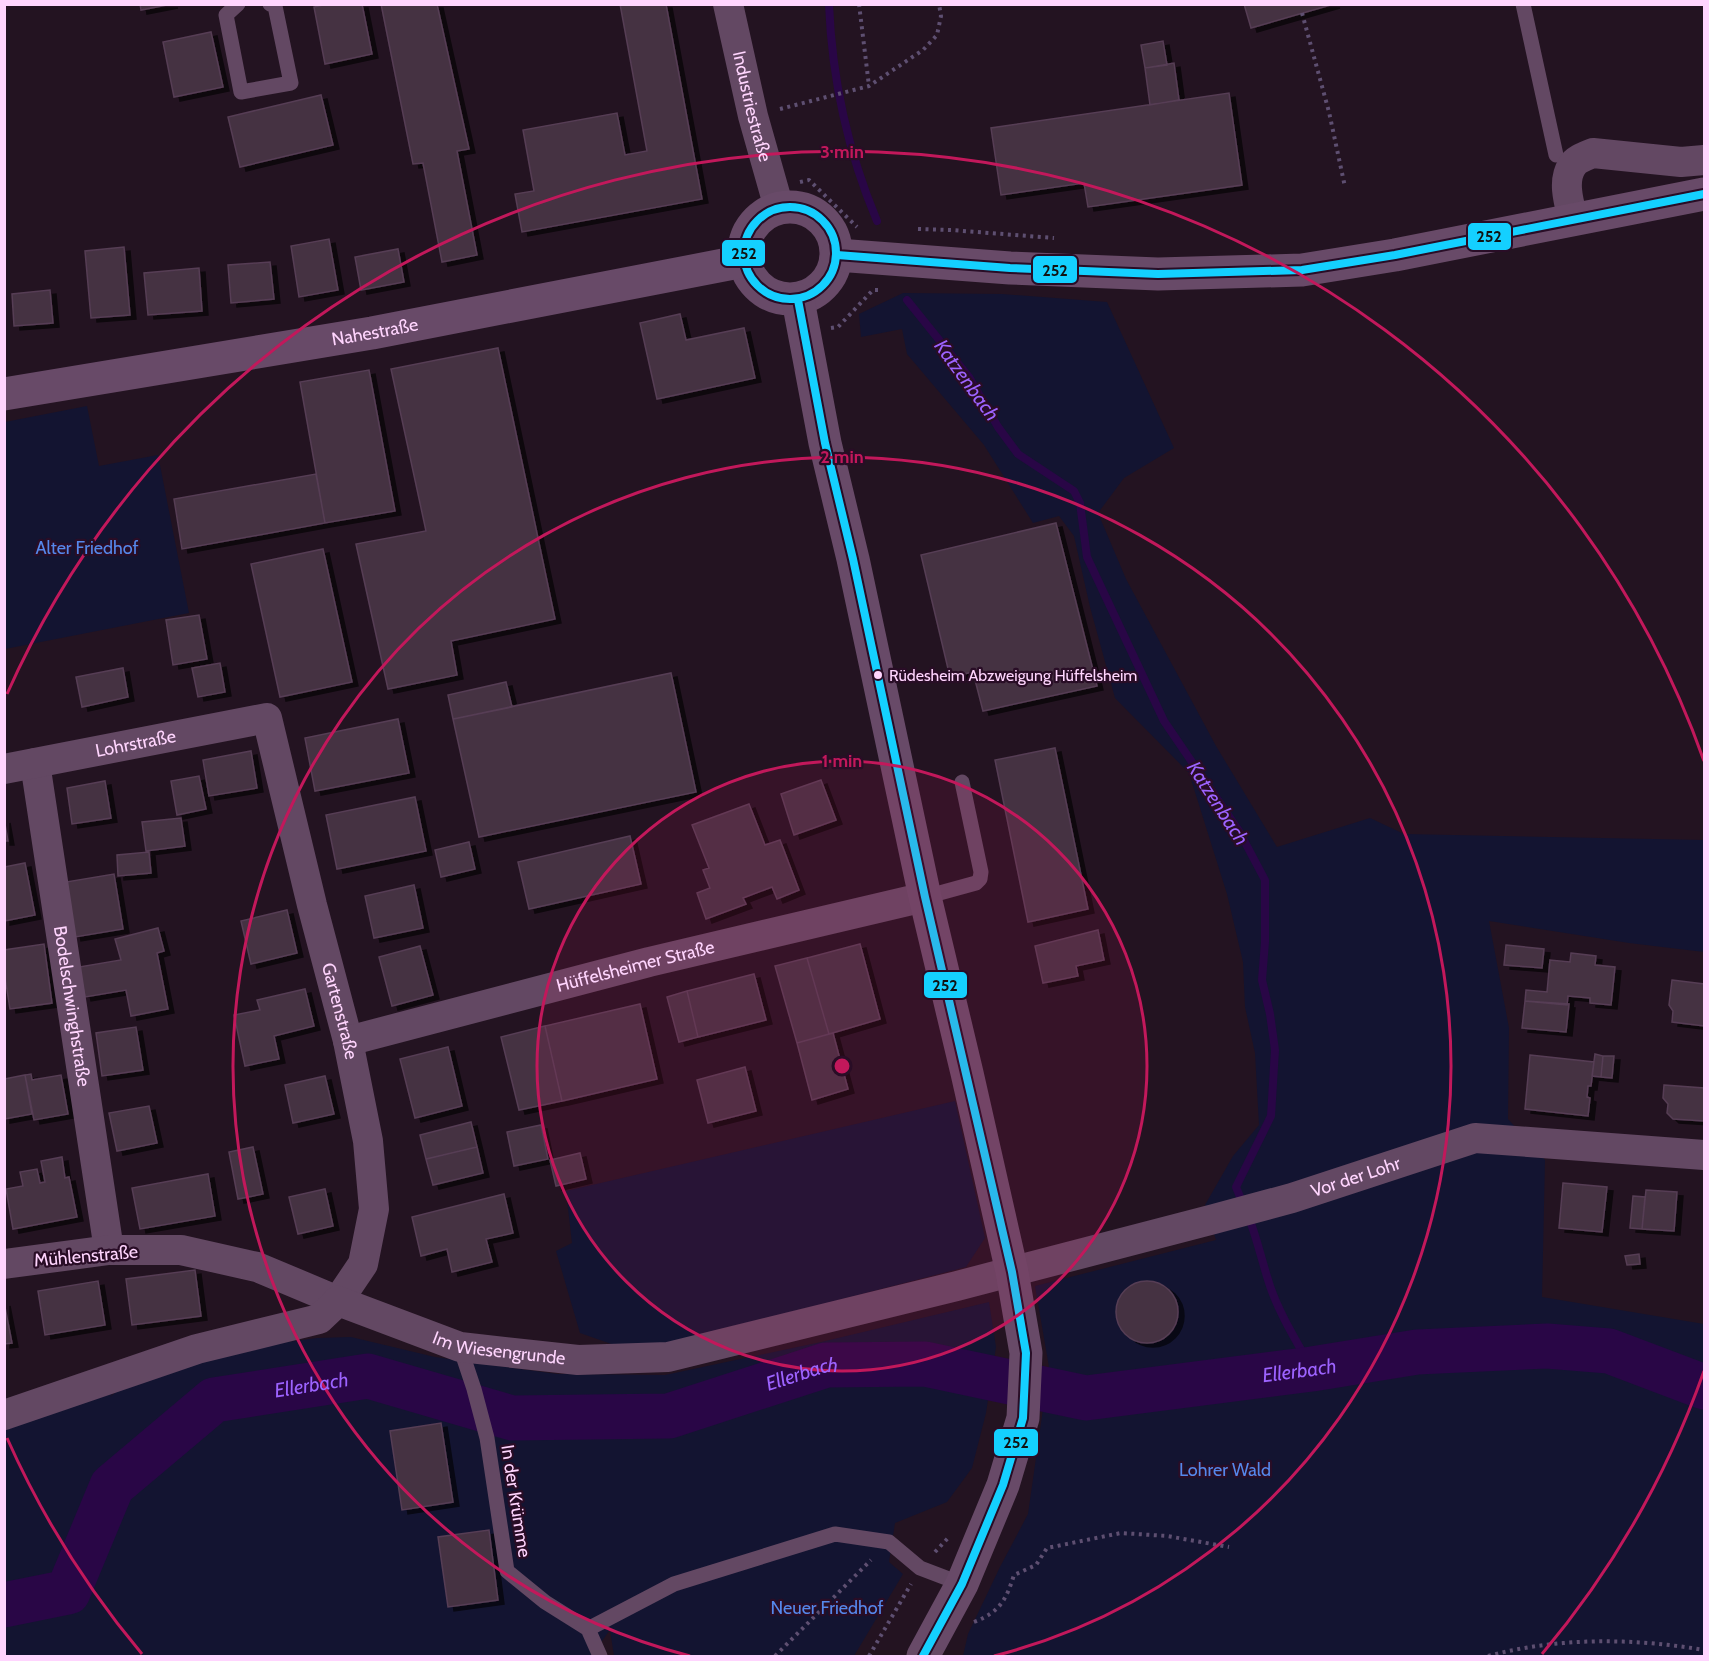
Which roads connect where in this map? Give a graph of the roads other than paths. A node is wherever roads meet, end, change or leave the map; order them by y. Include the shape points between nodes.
1 (238, 4) edge
2 (270, 4) edge
3 (728, 4) edge
4 (1523, 4) edge
5 (1556, 155) dead end
6 (1704, 160) edge
7 (1704, 194) edge
8 (776, 198) junction
9 (1574, 219) junction
10 (837, 255) junction
11 (744, 261) junction
12 (798, 300) junction
13 (4, 394) edge
14 (267, 718) joint
15 (35, 763) junction
16 (4, 769) edge
17 (962, 782) dead end
18 (925, 897) junction
19 (348, 1041) junction
20 (1704, 1155) edge
21 (109, 1250) junction
22 (4, 1264) edge
23 (1012, 1272) junction
24 (338, 1301) junction
25 (460, 1347) junction
26 (4, 1415) edge
27 (962, 1584) junction
28 (588, 1629) junction
29 (928, 1648) edge
30 (600, 1656) edge

1 - 2 lane via 226,15 241,92 291,83 275,6
3 - 8 street, Industriestraße
4 - 5 lane
6 - 9 street via 1681,162 1593,153 1580,158 1571,166 1568,182
7 - 9 main road
8 - 10 main road via 820,217 836,241
8 - 11 main road via 748,234
9 - 10 main road via 1302,270 1158,274
10 - 12 main road via 834,271 825,285
11 - 12 main road via 757,287 783,300
11 - 13 main road, Nahestraße via 372,333
12 - 18 main road via 825,443
14 - 15 street, Lohrstraße
14 - 19 street, Gartenstraße
15 - 16 street, Lohrstraße
15 - 21 street, Bodelschwinghstraße
17 - 18 lane via 980,879
18 - 19 street, Hüffelsheimer Straße via 638,965
18 - 23 main road
19 - 24 street, Gartenstraße via 368,1141 374,1209 363,1264
20 - 23 street, Vor der Lohr via 1475,1138 1292,1197
21 - 22 street, Mühlenstraße
21 - 24 street, Mühlenstraße via 182,1250 246,1264
23 - 25 street, Im Wiesengrunde via 668,1357 578,1360
23 - 27 main road via 1026,1353 1023,1418 1003,1485
24 - 25 street, Im Wiesengrunde
24 - 26 street via 319,1319 197,1349
25 - 28 lane, In der Krümme via 487,1438 507,1571 545,1602
27 - 28 lane via 920,1568 889,1542 835,1534 674,1584
27 - 29 main road
28 - 30 lane

